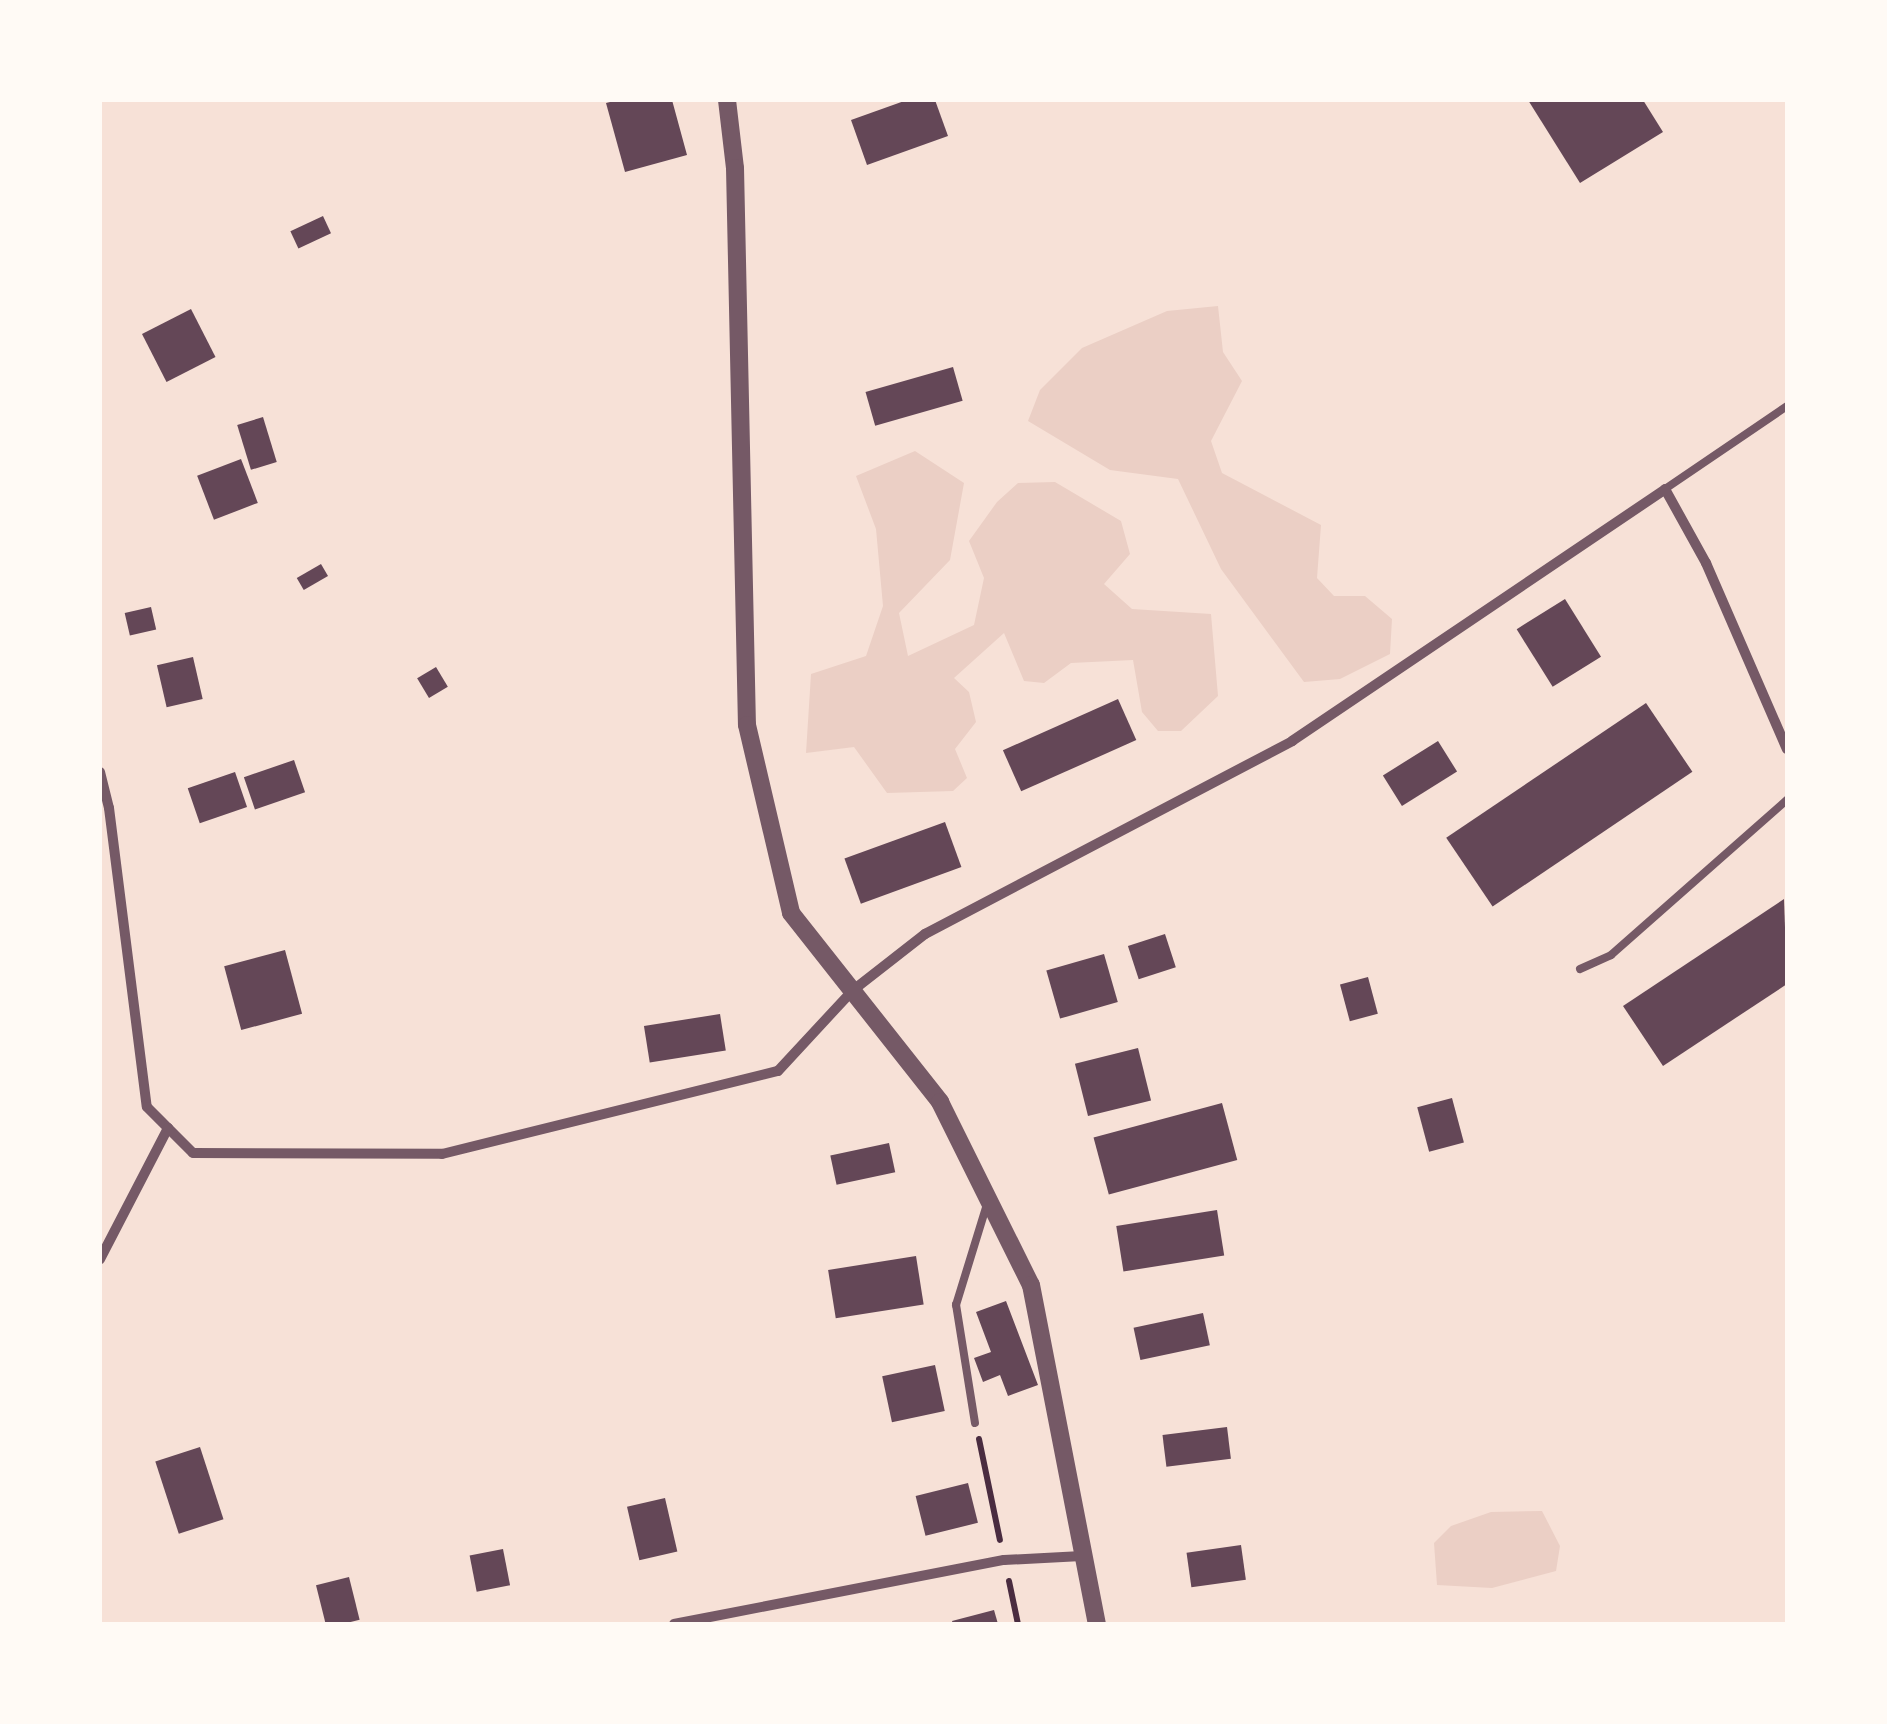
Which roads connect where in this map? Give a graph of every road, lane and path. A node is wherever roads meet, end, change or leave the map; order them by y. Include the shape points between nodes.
1 (727, 100) edge
2 (1787, 406) edge
3 (1665, 490) junction
4 (1785, 742) edge
5 (100, 772) edge
6 (1787, 800) edge
7 (1580, 968) dead end
8 (852, 991) junction
9 (168, 1128) junction
10 (989, 1200) junction
11 (100, 1259) edge
12 (975, 1423) joint
13 (1082, 1556) junction
14 (1004, 1560) junction
15 (674, 1624) edge
16 (1018, 1624) edge
17 (1097, 1624) edge

1 - 8 street via 735,168 747,725 791,914
2 - 3 lane
3 - 4 street via 1706,563
3 - 8 street via 1292,741 925,934
5 - 9 street via 147,1107
6 - 7 lane via 1611,955
8 - 9 street via 778,1071 442,1154 194,1153
8 - 10 street via 940,1102
9 - 11 street
10 - 12 lane via 956,1306
10 - 13 street via 1031,1285
12 - 14 path
13 - 14 street
13 - 17 street
14 - 15 street
14 - 16 path

